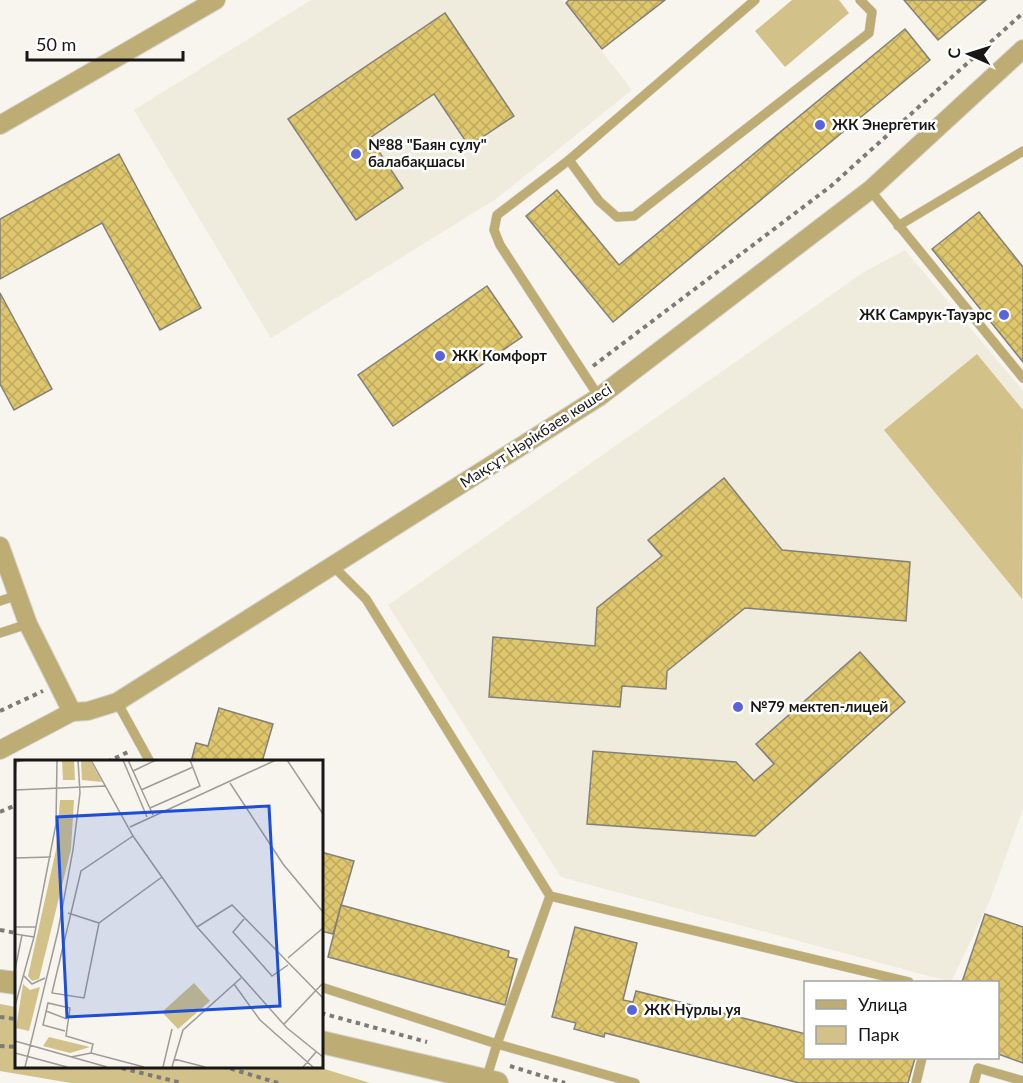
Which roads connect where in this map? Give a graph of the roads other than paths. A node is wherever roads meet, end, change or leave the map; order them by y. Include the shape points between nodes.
1 (216, 0) edge
2 (755, 0) edge
3 (860, 0) edge
4 (1023, 49) edge
5 (0, 124) edge
6 (1023, 152) edge
7 (569, 160) junction
8 (870, 190) junction
9 (898, 226) junction
10 (1023, 378) edge
11 (599, 397) junction
12 (0, 546) edge
13 (333, 566) junction
14 (18, 595) junction
15 (0, 601) edge
16 (28, 624) junction
17 (0, 633) edge
18 (117, 702) junction
19 (72, 712) junction
20 (0, 750) edge
21 (149, 760) edge
22 (550, 896) junction
23 (0, 981) edge
24 (905, 981) edge
25 (15, 983) edge
26 (322, 987) edge
27 (322, 1042) edge
28 (497, 1044) junction
29 (922, 1059) edge
30 (1023, 1081) edge
31 (492, 1082) edge
32 (636, 1083) edge
33 (916, 1083) edge
34 (974, 1083) edge

1 - 5 street
2 - 7 lane
3 - 7 lane via 872,12 869,33 634,216 617,218 599,201
4 - 8 street, Мақсұт Нәрікбаев көшесі
6 - 9 lane
7 - 11 lane via 497,215 494,230
8 - 9 lane
8 - 11 street, Мақсұт Нәрікбаев көшесі
9 - 10 lane
11 - 13 street, Мақсұт Нәрікбаев көшесі
12 - 14 street
13 - 18 street, Мақсұт Нәрікбаев көшесі
13 - 22 lane via 366,599
14 - 15 lane
14 - 16 street
16 - 17 lane
16 - 19 street
18 - 19 street, Мақсұт Нәрікбаев көшесі
18 - 21 lane
19 - 20 street, Мақсұт Нәрікбаев көшесі
22 - 24 lane
22 - 28 lane
23 - 25 street
26 - 28 lane
27 - 31 street
28 - 31 lane
28 - 32 lane
29 - 33 lane
30 - 34 lane via 978,1068

